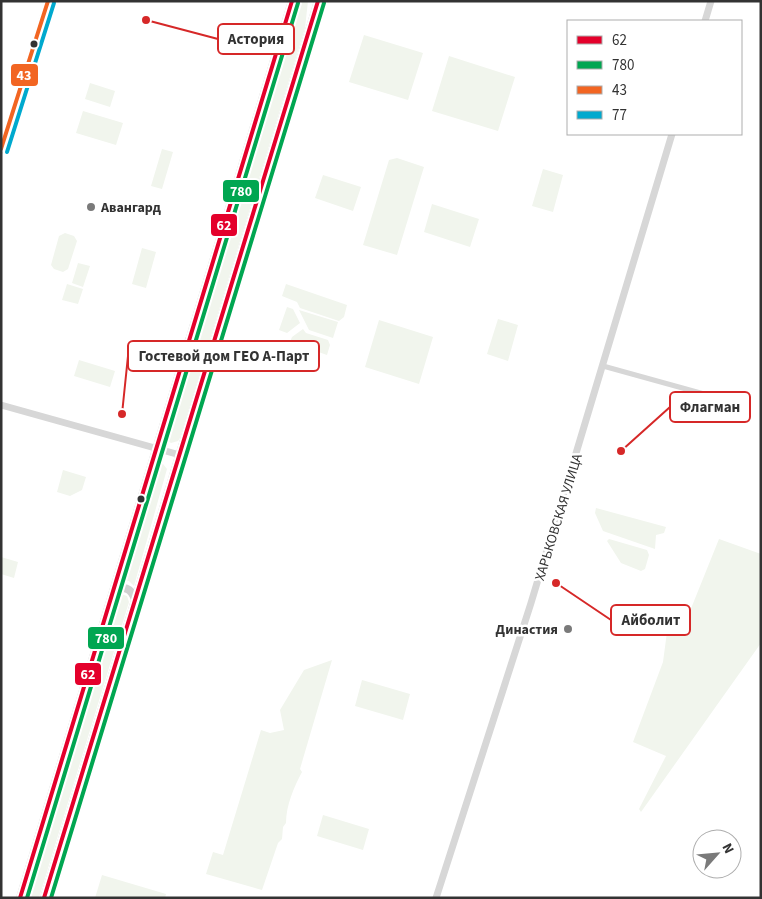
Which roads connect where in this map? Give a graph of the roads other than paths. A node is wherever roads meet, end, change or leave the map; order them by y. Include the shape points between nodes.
1 (48, 1) edge
2 (292, 1) edge
3 (318, 1) edge
4 (711, 1) edge
5 (705, 20) edge
6 (672, 135) edge
7 (1, 150) edge
8 (189, 340) junction
9 (212, 348) junction
10 (603, 366) junction
11 (733, 402) dead end
12 (1, 405) edge
13 (156, 448) junction
14 (180, 455) junction
15 (113, 593) junction
16 (135, 600) junction
17 (20, 898) edge
18 (44, 898) edge
19 (436, 898) edge

1 - 7 street
2 - 8 main road
3 - 9 main road
4 - 5 street
6 - 10 street, ХАРЬКОВСКАЯ УЛИЦА
8 - 9 main road via 198,354
8 - 13 main road
9 - 14 main road
10 - 11 street
10 - 19 street, ХАРЬКОВСКАЯ УЛИЦА
12 - 13 street
13 - 14 street
13 - 15 main road
14 - 16 main road
15 - 16 main road via 126,588 131,590
15 - 17 main road
16 - 18 main road

